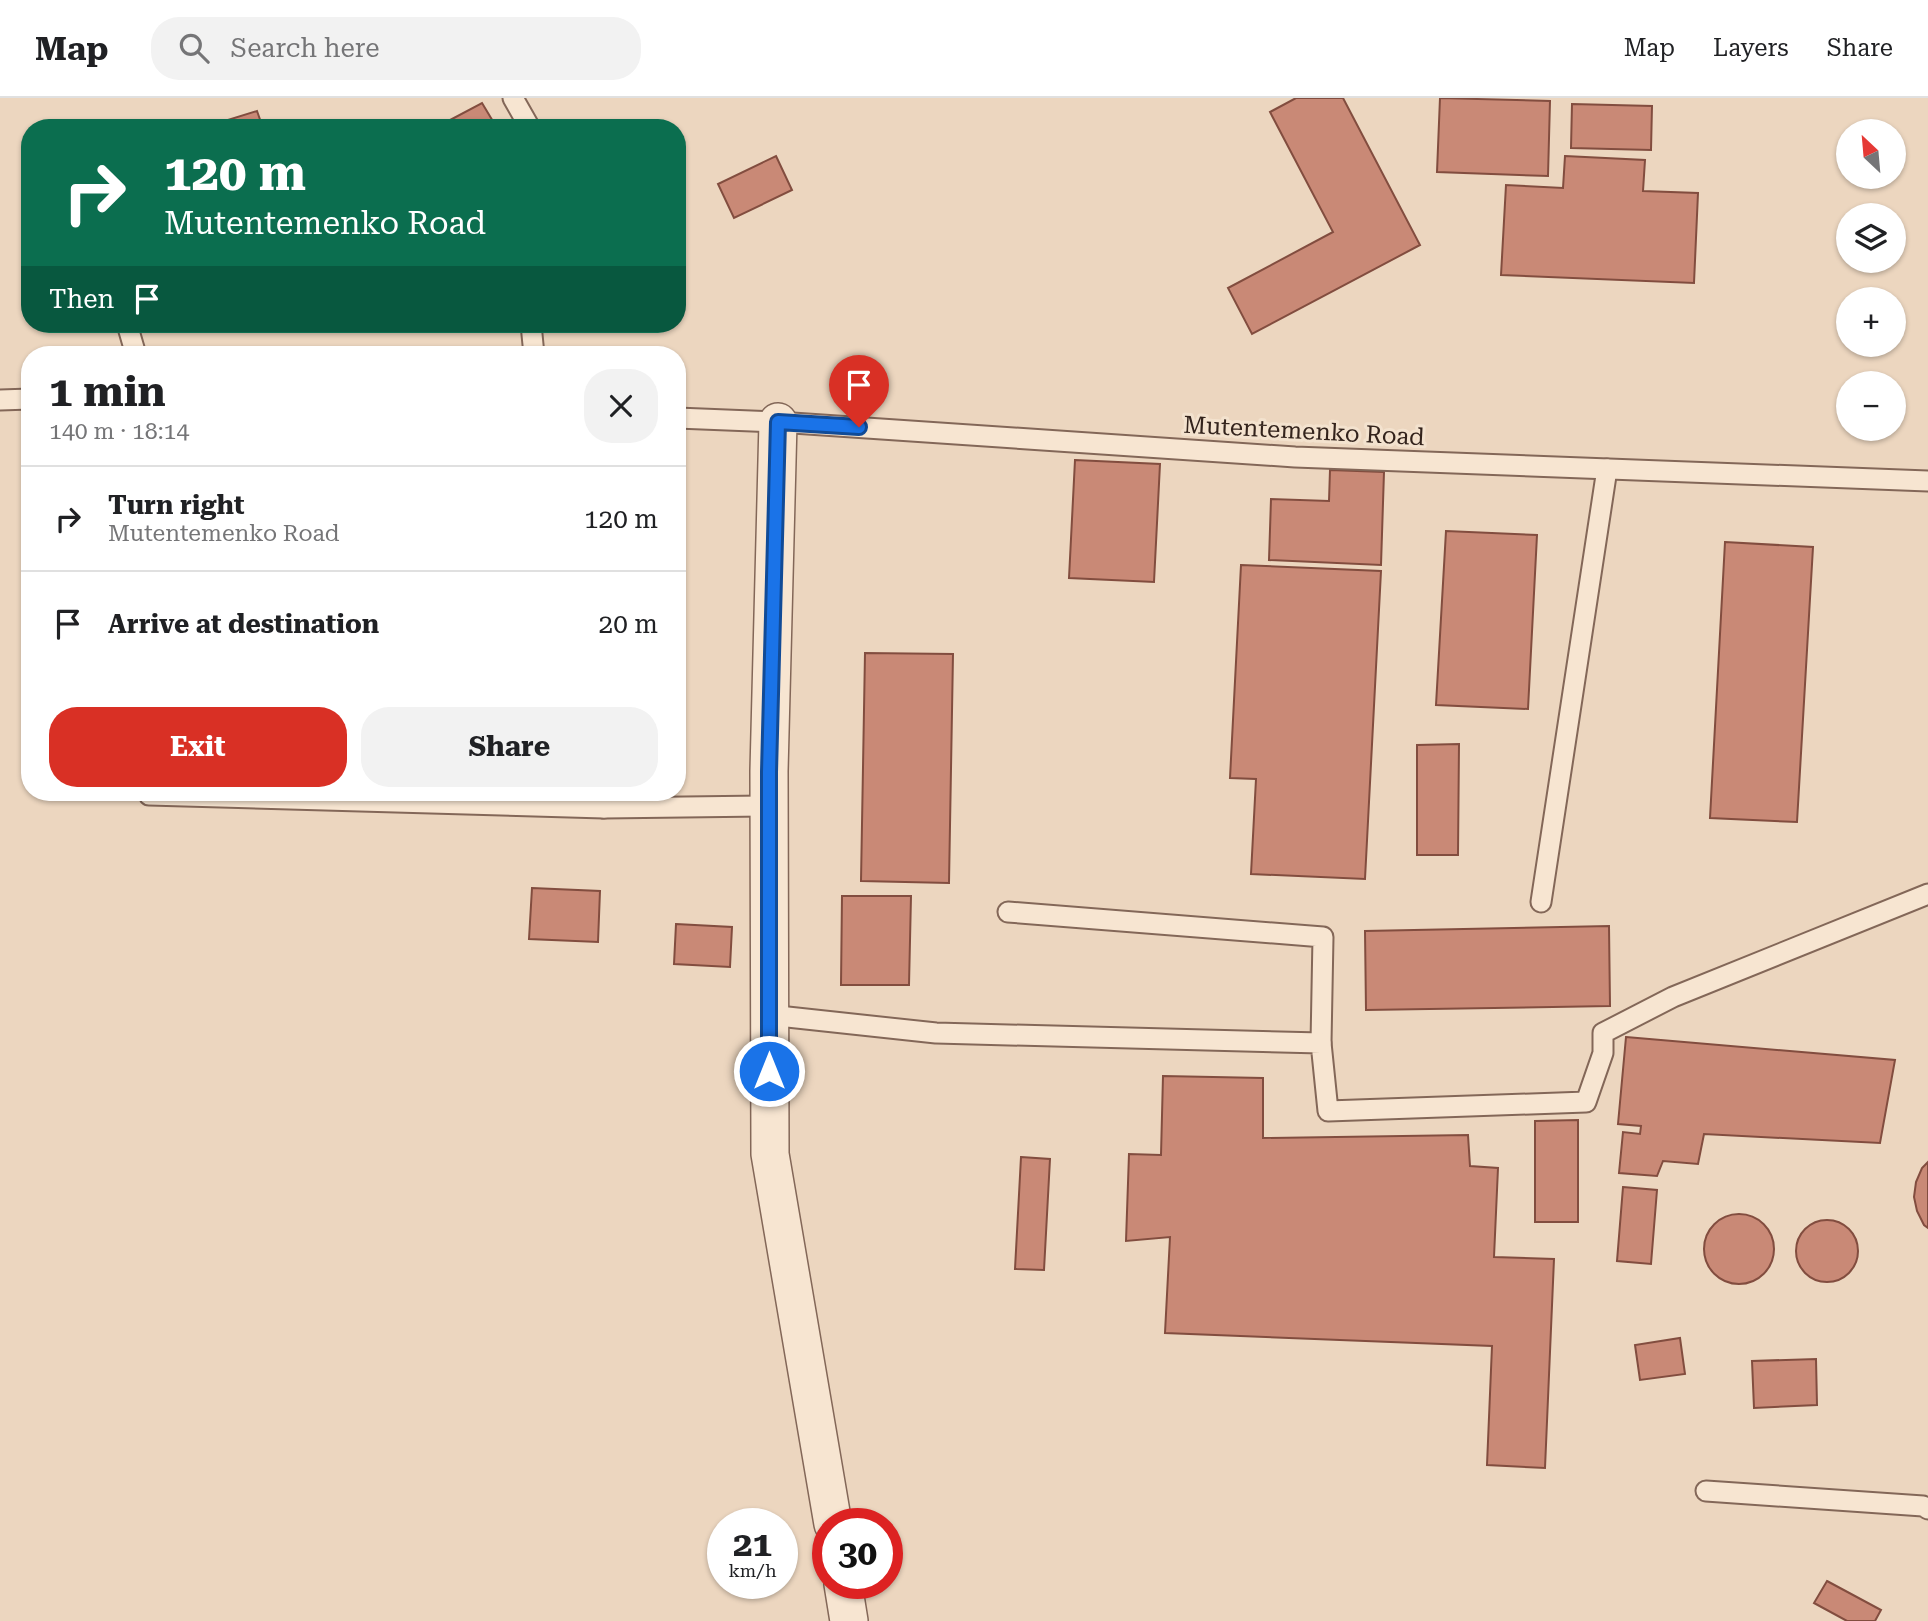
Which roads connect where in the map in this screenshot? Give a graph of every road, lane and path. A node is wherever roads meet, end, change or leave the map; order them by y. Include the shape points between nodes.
1 (513, 98) edge
2 (525, 119) edge
3 (21, 399) edge
4 (0, 400) edge
5 (686, 418) edge
6 (778, 422) junction
7 (1607, 469) junction
8 (1928, 481) edge
9 (632, 801) edge
10 (769, 806) junction
11 (1928, 894) edge
12 (1542, 902) dead end
13 (1008, 912) dead end
14 (769, 1015) junction
15 (1321, 1043) junction
16 (1706, 1491) dead end
17 (830, 1508) edge
18 (1928, 1509) edge
19 (845, 1599) edge
20 (849, 1621) edge

1 - 2 lane
3 - 4 lane
5 - 6 lane, Mutentemenko Road
6 - 7 lane, Mutentemenko Road via 1296,457
6 - 10 street
7 - 8 lane, Mutentemenko Road
7 - 12 lane
9 - 10 lane
10 - 14 street
11 - 15 lane via 1673,997 1603,1033 1603,1053 1586,1102 1328,1111
13 - 15 lane via 1323,937
14 - 15 lane via 936,1033
14 - 17 street via 770,1154
16 - 18 lane
19 - 20 street

